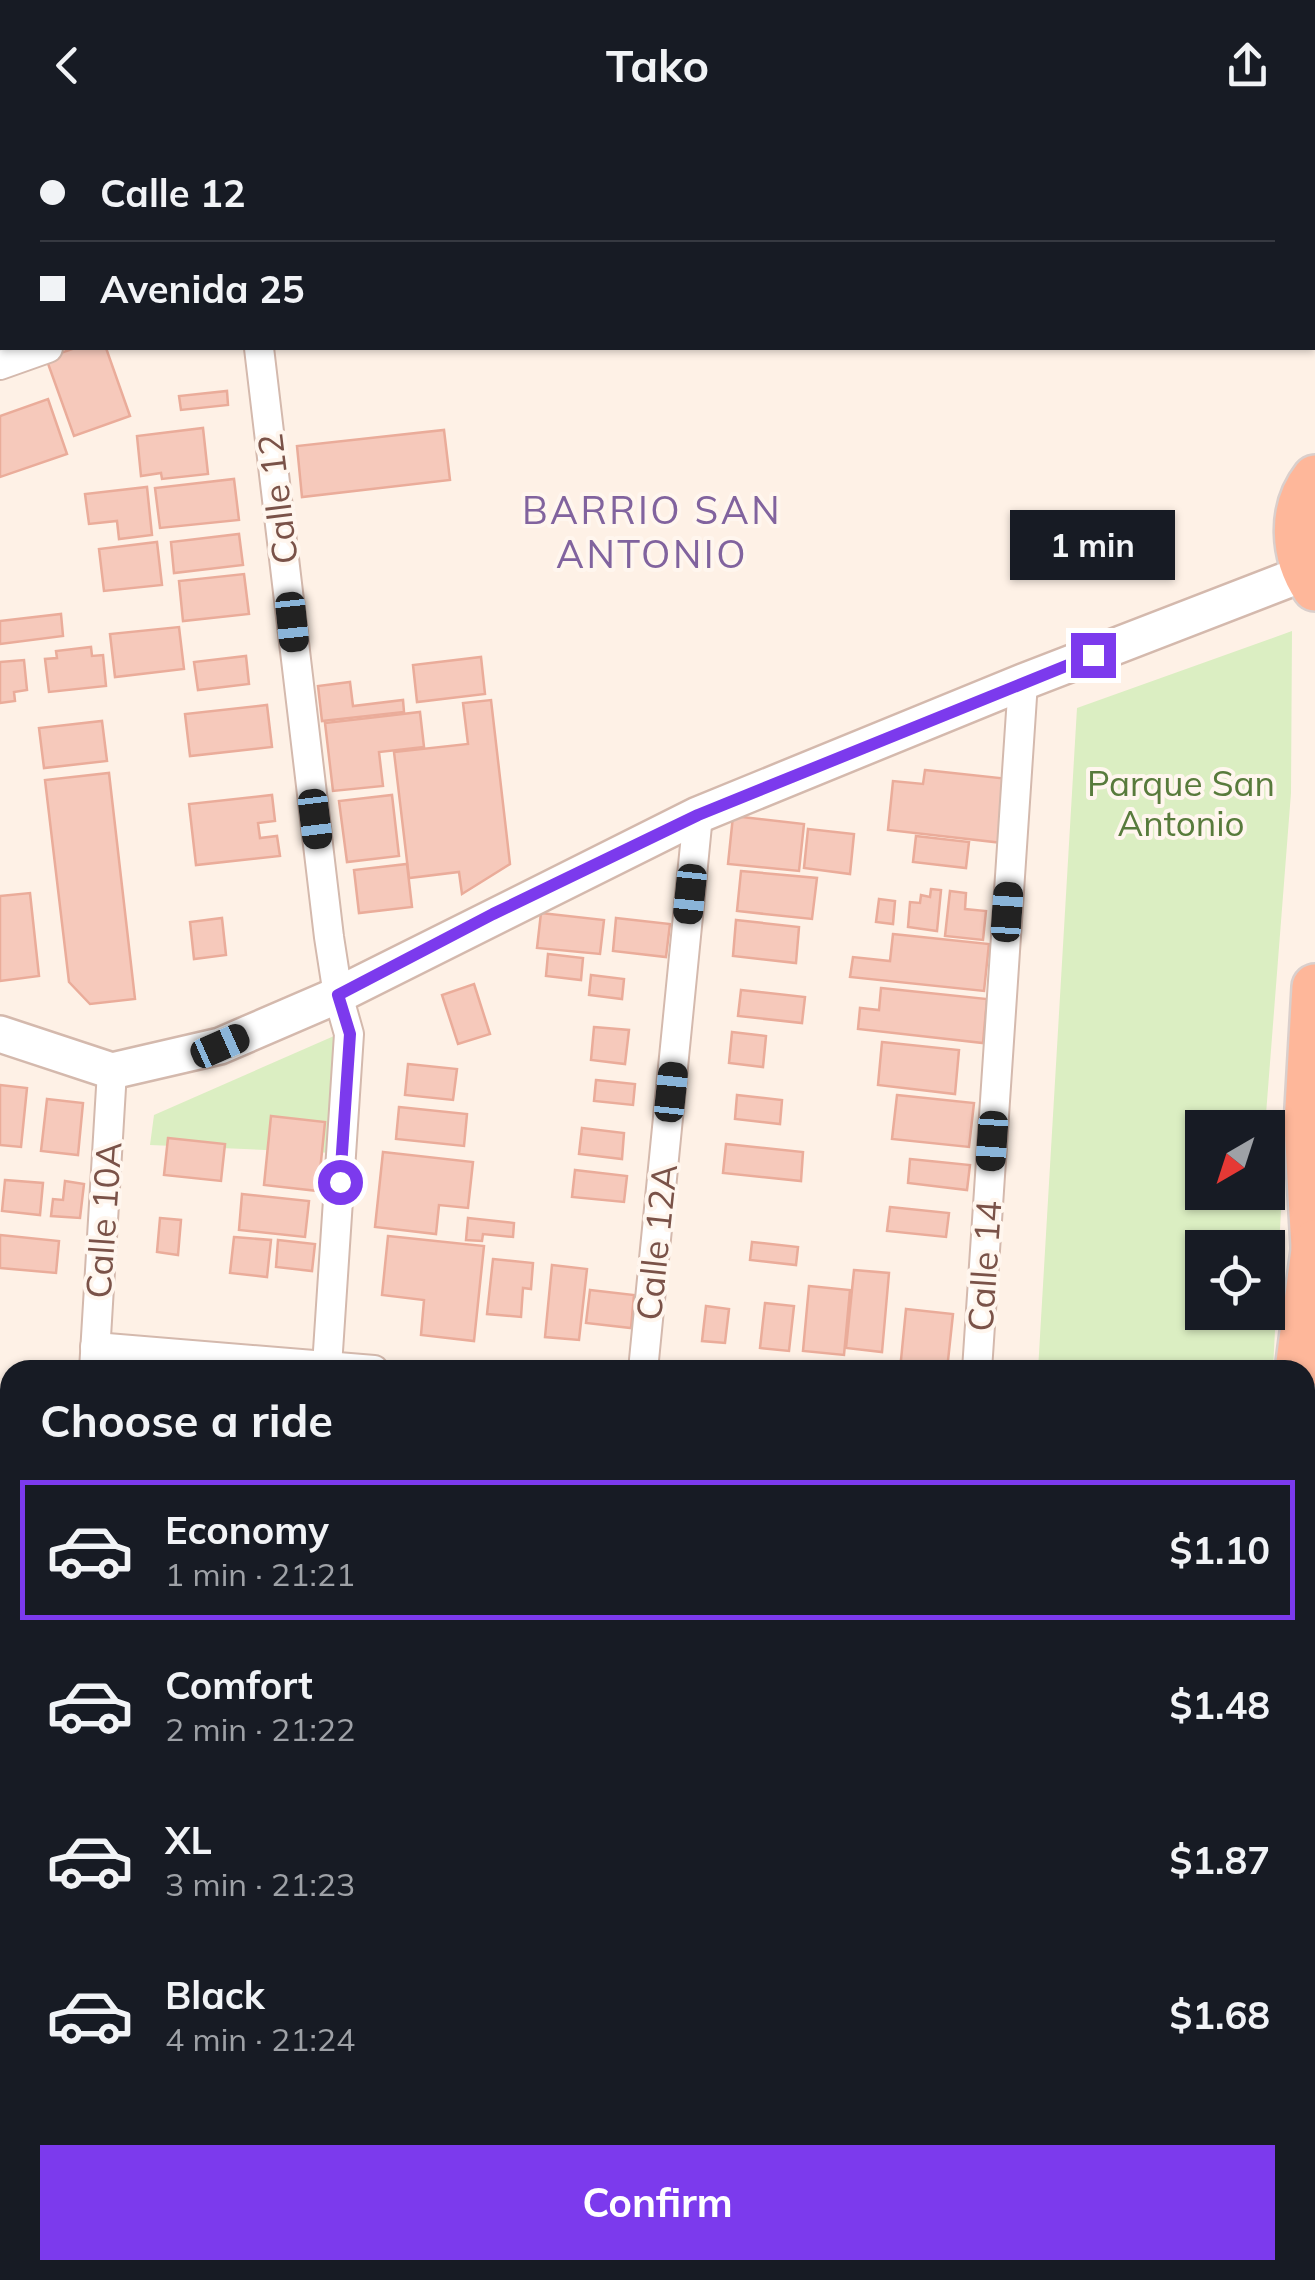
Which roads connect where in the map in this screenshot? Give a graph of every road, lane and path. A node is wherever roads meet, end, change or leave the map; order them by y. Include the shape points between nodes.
1 (42, 350) edge
2 (260, 350) edge
3 (0, 364) edge
4 (1315, 478) edge
5 (1310, 580) edge
6 (1022, 682) junction
7 (698, 815) junction
8 (1315, 986) edge
9 (338, 995) junction
10 (0, 1034) edge
11 (112, 1071) junction
12 (1314, 1245) edge
13 (94, 1358) edge
14 (152, 1360) edge
15 (327, 1360) edge
16 (644, 1360) edge
17 (978, 1360) edge
18 (1299, 1360) edge

1 - 3 street
2 - 9 street, Calle 12
4 - 5 highway via 1298,514 1296,544
5 - 6 street
6 - 7 street
6 - 17 street, Calle 14
7 - 9 street
7 - 16 street, Calle 12A
8 - 12 highway via 1306,1125
9 - 11 street via 220,1046
9 - 15 street, Calle 12 via 350,1034
10 - 11 street
11 - 13 street, Calle 10A
12 - 18 highway
13 - 14 street

